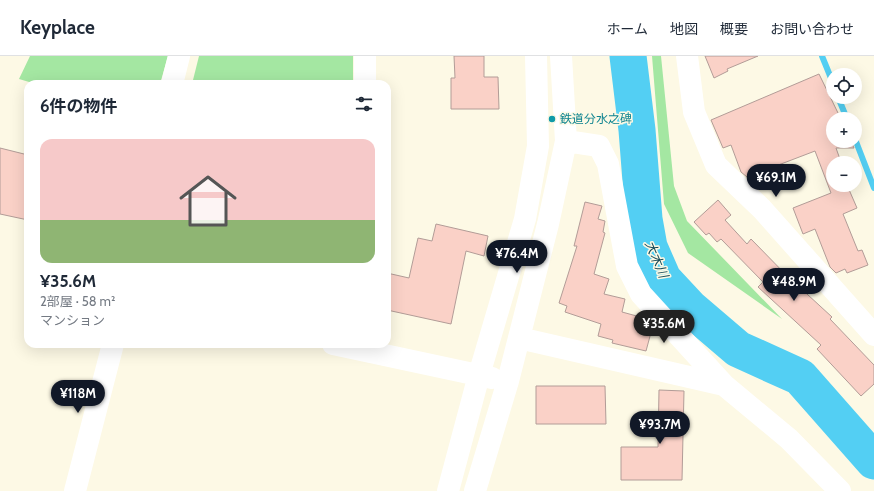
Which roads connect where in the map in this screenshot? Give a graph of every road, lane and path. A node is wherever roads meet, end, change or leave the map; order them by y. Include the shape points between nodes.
1 (179, 56) edge
2 (365, 56) edge
3 (536, 56) edge
4 (561, 56) edge
5 (687, 56) edge
6 (173, 80) edge
7 (365, 80) edge
8 (566, 141) junction
9 (874, 335) edge
10 (519, 338) junction
11 (112, 348) edge
12 (352, 348) edge
13 (479, 375) junction
14 (508, 381) junction
15 (724, 384) junction
16 (75, 491) edge
17 (448, 491) edge
18 (476, 491) edge
19 (840, 491) edge

1 - 6 street
2 - 7 street
3 - 13 street via 537,153 525,219
4 - 8 street
5 - 9 street via 694,112 716,165 762,209
8 - 10 street
8 - 15 street via 599,146 608,164 628,266 641,294
10 - 14 street
10 - 15 street
11 - 16 street
12 - 13 street
13 - 14 street
13 - 17 street
14 - 18 street
15 - 19 street via 789,439

